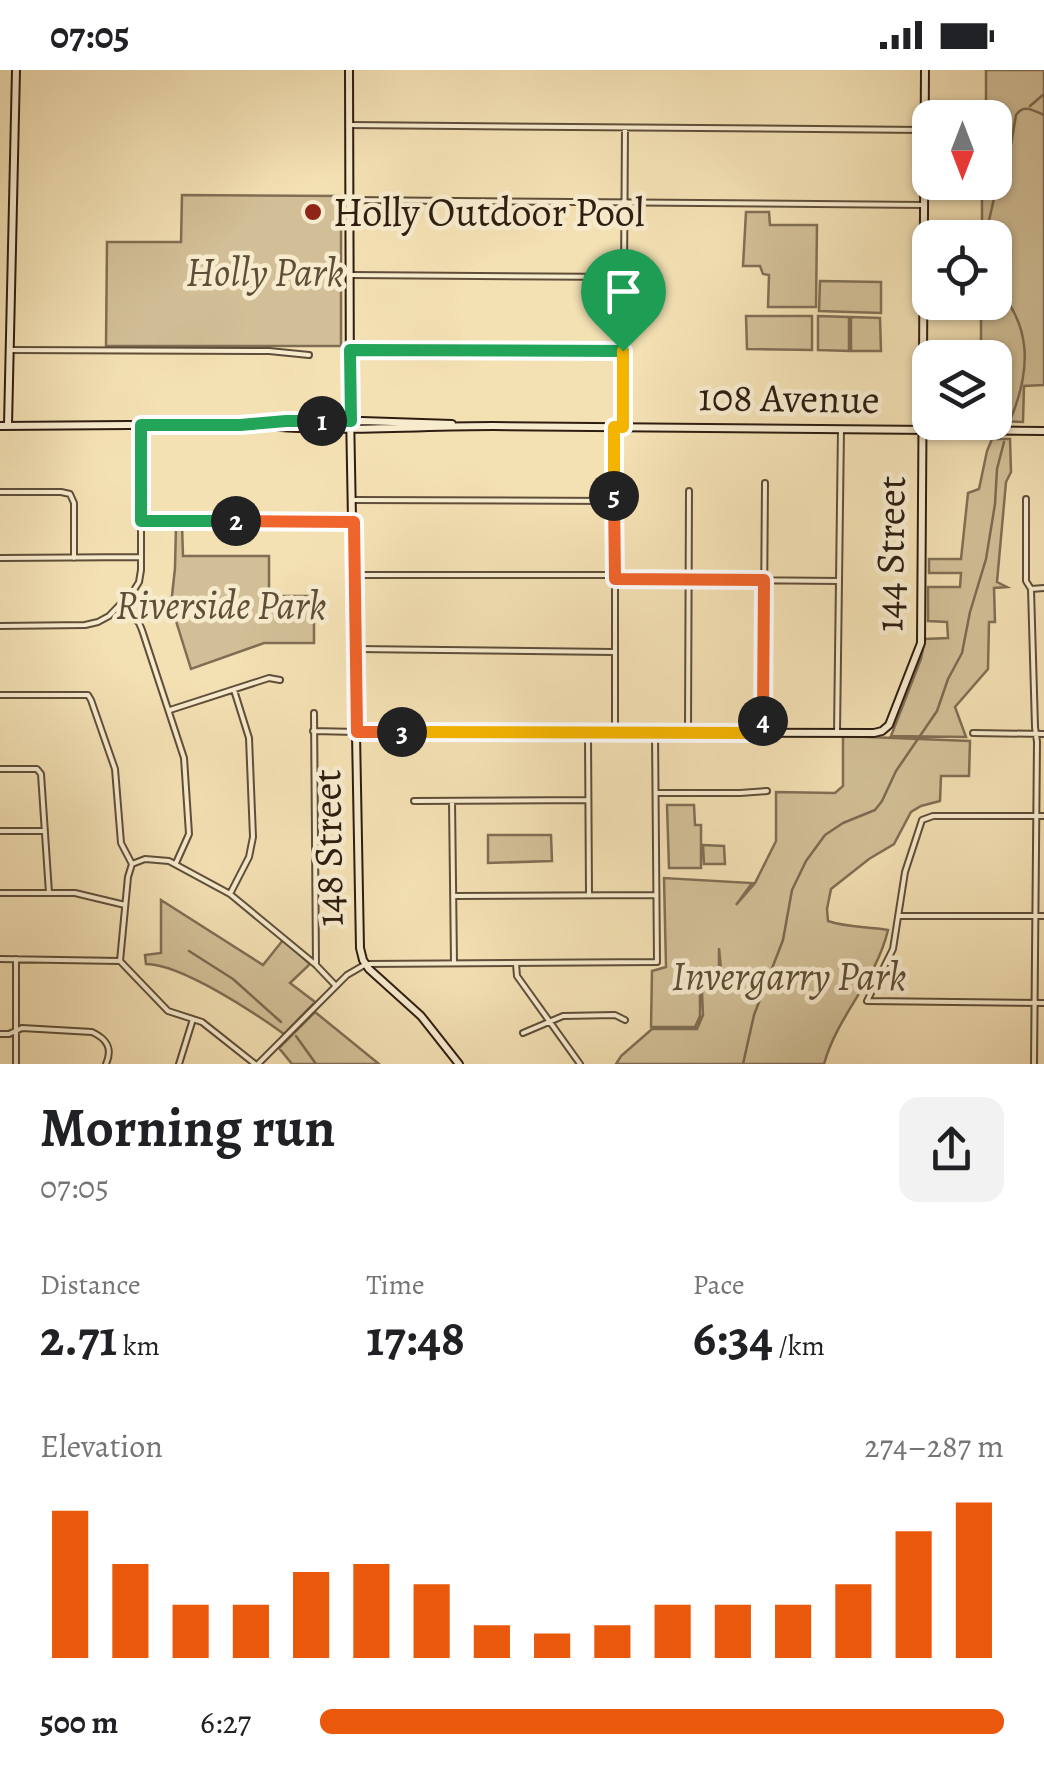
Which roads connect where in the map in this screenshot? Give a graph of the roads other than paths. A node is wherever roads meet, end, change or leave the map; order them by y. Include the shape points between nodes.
1 (16, 70) edge
2 (349, 70) edge
3 (925, 70) edge
4 (924, 100) edge
5 (349, 125) junction
6 (625, 128) junction
7 (912, 130) edge
8 (350, 200) junction
9 (924, 200) edge
10 (624, 202) junction
11 (924, 205) junction
12 (350, 276) junction
13 (624, 277) junction
14 (923, 340) edge
15 (10, 350) junction
16 (350, 350) junction
17 (623, 351) junction
18 (309, 355) dead end
19 (141, 425) junction
20 (351, 425) junction
21 (4, 426) edge
22 (619, 427) junction
23 (841, 429) junction
24 (912, 430) edge
25 (1012, 431) edge
26 (1044, 431) edge
27 (923, 440) edge
28 (765, 483) dead end
29 (690, 491) dead end
30 (0, 492) edge
31 (1026, 498) dead end
32 (354, 500) junction
33 (614, 501) junction
34 (141, 521) junction
35 (354, 522) junction
36 (141, 557) junction
37 (0, 558) edge
38 (74, 558) junction
39 (355, 575) junction
40 (615, 579) junction
41 (689, 580) junction
42 (764, 580) junction
43 (839, 580) junction
44 (1044, 588) edge
45 (1032, 589) junction
46 (120, 604) junction
47 (0, 626) edge
48 (356, 650) junction
49 (614, 652) junction
50 (280, 680) dead end
51 (234, 690) junction
52 (0, 695) edge
53 (170, 710) junction
54 (314, 713) dead end
55 (313, 731) junction
56 (357, 732) junction
57 (588, 732) junction
58 (614, 732) junction
59 (655, 732) junction
60 (688, 732) junction
61 (762, 733) junction
62 (836, 733) junction
63 (973, 733) dead end
64 (1036, 734) junction
65 (1044, 734) edge
66 (0, 769) edge
67 (767, 791) dead end
68 (656, 793) junction
69 (414, 800) dead end
70 (588, 800) junction
71 (452, 801) junction
72 (1036, 815) junction
73 (1044, 816) edge
74 (0, 831) edge
75 (45, 831) junction
76 (132, 864) junction
77 (176, 864) junction
78 (49, 893) junction
79 (0, 894) edge
80 (230, 894) junction
81 (656, 895) junction
82 (454, 896) junction
83 (589, 896) junction
84 (125, 905) junction
85 (899, 916) junction
86 (1035, 916) junction
87 (1044, 916) edge
88 (0, 960) edge
89 (16, 960) junction
90 (120, 961) junction
91 (454, 963) junction
92 (366, 964) junction
93 (516, 964) junction
94 (316, 965) junction
95 (336, 986) junction
96 (1034, 1002) junction
97 (1044, 1002) edge
98 (193, 1019) junction
99 (625, 1020) dead end
100 (549, 1021) junction
101 (16, 1031) junction
102 (524, 1033) dead end
103 (0, 1034) edge
104 (16, 1064) edge
105 (106, 1064) edge
106 (179, 1064) edge
107 (257, 1064) edge
108 (459, 1064) edge
109 (580, 1064) edge
110 (1034, 1064) edge

1 - 15 main road
2 - 5 main road, 148 Street
3 - 4 main road, 144 Street
5 - 6 street
5 - 8 main road, 148 Street
6 - 7 street
6 - 10 street
8 - 10 street
8 - 12 main road, 148 Street
9 - 11 main road, 144 Street
10 - 11 street
10 - 13 street
11 - 14 main road, 144 Street
12 - 13 street
12 - 16 main road, 148 Street
13 - 17 street
15 - 18 street
15 - 21 main road
16 - 17 street
16 - 20 main road, 148 Street
17 - 22 street
19 - 20 main road, 108 Avenue
19 - 21 main road, 108 Avenue
19 - 34 street
20 - 22 main road, 108 Avenue
20 - 32 main road, 148 Street
22 - 23 main road, 108 Avenue
22 - 33 street
23 - 24 main road, 108 Avenue
23 - 43 street
25 - 26 main road, 108 Avenue
27 - 62 main road, 144 Street via 920,647 889,724 874,733
28 - 42 street
29 - 41 street
30 - 38 street via 70,494
31 - 45 street via 1026,581
32 - 33 street
32 - 35 main road, 148 Street
33 - 40 street
34 - 35 street
34 - 36 street
35 - 39 main road, 148 Street
36 - 38 street
36 - 46 street via 139,582
37 - 38 street
39 - 40 street
39 - 48 main road, 148 Street
40 - 41 street
40 - 49 street
41 - 42 street
41 - 60 street
42 - 43 street
42 - 61 street
43 - 62 street
44 - 45 street
45 - 64 street
46 - 47 street via 90,625
46 - 53 street via 140,623
48 - 49 street
48 - 56 main road, 148 Street
49 - 58 street
50 - 51 street
51 - 53 street
51 - 80 street via 249,738 253,837
52 - 76 street via 88,695 115,769 121,842
53 - 77 street via 184,758 189,826
54 - 55 street
55 - 56 street
55 - 94 street
56 - 57 main road
56 - 92 main road, 148 Street via 360,943
57 - 58 main road
57 - 70 street
58 - 59 main road
59 - 60 main road
59 - 68 street
60 - 61 main road
61 - 62 main road
63 - 64 street
64 - 65 street
64 - 72 street
66 - 75 street via 41,772
67 - 68 street
68 - 81 street
69 - 71 street
70 - 71 street
70 - 83 street
71 - 82 street
72 - 73 street
72 - 85 street via 922,820
72 - 86 street
74 - 75 street
75 - 78 street
76 - 77 street
76 - 84 street
77 - 80 street
78 - 79 street
78 - 84 street
80 - 94 street
81 - 83 street
81 - 93 street via 657,962
82 - 83 street
82 - 91 street
84 - 90 street
85 - 86 street
85 - 96 street via 893,948 867,1001
86 - 87 street
86 - 96 street
88 - 89 street
89 - 90 street
89 - 101 street
90 - 98 street via 168,1012
91 - 92 street
91 - 93 street
92 - 95 street
92 - 108 main road
93 - 100 street via 517,976
94 - 95 street
95 - 107 street
96 - 97 street
96 - 110 street
98 - 106 street
98 - 107 street
99 - 100 street
100 - 102 street
100 - 109 street
101 - 103 street
101 - 104 street
101 - 105 street via 96,1034 108,1045

